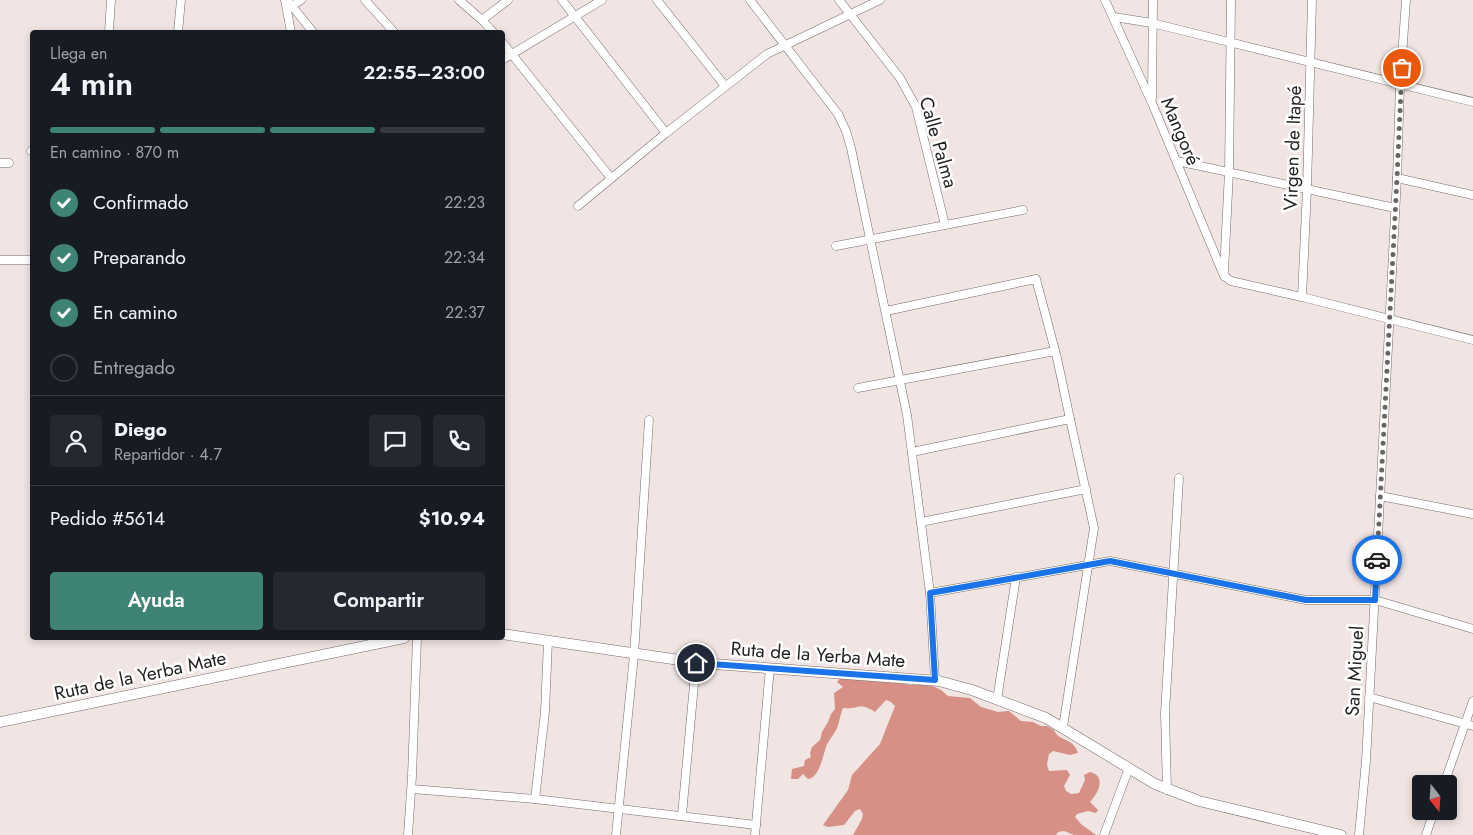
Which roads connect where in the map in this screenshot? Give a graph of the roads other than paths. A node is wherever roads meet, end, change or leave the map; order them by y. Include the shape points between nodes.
1 (110, 0) edge
2 (181, 0) edge
3 (302, 0) edge
4 (366, 0) edge
5 (459, 0) edge
6 (508, 0) edge
7 (562, 0) edge
8 (602, 0) edge
9 (657, 0) edge
10 (750, 0) edge
11 (839, 0) edge
12 (880, 0) edge
13 (1105, 0) edge
14 (1153, 0) edge
15 (1231, 0) edge
16 (1312, 0) edge
17 (1406, 0) edge
18 (288, 2) edge
19 (850, 15) junction
20 (576, 16) junction
21 (1114, 17) junction
22 (482, 20) junction
23 (1152, 23) junction
24 (109, 30) edge
25 (178, 30) edge
26 (291, 30) edge
27 (311, 30) edge
28 (392, 30) edge
29 (491, 30) edge
30 (1230, 42) junction
31 (505, 45) edge
32 (786, 45) junction
33 (513, 54) junction
34 (505, 58) edge
35 (1311, 61) junction
36 (1400, 85) junction
37 (726, 86) junction
38 (1152, 102) junction
39 (1473, 102) edge
40 (666, 133) junction
41 (1177, 161) junction
42 (0, 163) edge
43 (9, 163) dead end
44 (1229, 172) junction
45 (611, 178) junction
46 (1397, 178) junction
47 (1307, 189) junction
48 (1473, 195) edge
49 (578, 206) dead end
50 (1395, 208) junction
51 (1023, 210) dead end
52 (945, 225) junction
53 (871, 240) junction
54 (836, 246) dead end
55 (0, 260) edge
56 (30, 260) edge
57 (1224, 276) junction
58 (1302, 297) junction
59 (886, 311) junction
60 (1389, 320) junction
61 (1473, 340) edge
62 (1055, 351) junction
63 (900, 380) junction
64 (858, 388) dead end
65 (649, 420) dead end
66 (1070, 420) junction
67 (912, 452) junction
68 (1179, 478) dead end
69 (1086, 489) junction
70 (1380, 496) junction
71 (1473, 514) edge
72 (921, 522) junction
73 (1089, 564) junction
74 (1173, 573) junction
75 (1016, 578) junction
76 (930, 593) junction
77 (1375, 600) junction
78 (1473, 629) edge
79 (505, 634) edge
80 (394, 640) edge
81 (417, 640) edge
82 (548, 641) junction
83 (634, 654) junction
84 (696, 663) junction
85 (770, 668) junction
86 (935, 680) junction
87 (1369, 697) junction
88 (997, 700) junction
89 (1473, 702) edge
90 (0, 722) edge
91 (1470, 724) edge
92 (1063, 727) junction
93 (1129, 768) junction
94 (1448, 775) edge
95 (412, 789) junction
96 (1166, 790) junction
97 (535, 799) junction
98 (620, 810) junction
99 (682, 815) junction
100 (1431, 820) edge
101 (756, 825) junction
102 (408, 835) edge
103 (616, 835) edge
104 (755, 835) edge
105 (1104, 835) edge
106 (1341, 835) edge
107 (1360, 835) edge
108 (1426, 835) edge

1 - 24 street
2 - 25 street
3 - 18 street
4 - 28 street
5 - 22 street
6 - 22 street
7 - 20 street
8 - 20 street
9 - 37 street
10 - 32 street
11 - 19 street, Calle Palma
12 - 19 street
13 - 21 street, Mangoré
14 - 23 street
15 - 30 street
16 - 35 street, Virgen de Itapé
17 - 36 street, San Miguel
18 - 26 street
18 - 27 street
19 - 32 street
19 - 52 street, Calle Palma via 900,78 916,107
20 - 33 street
20 - 40 street
21 - 23 street
21 - 38 street, Mangoré
22 - 29 street
23 - 30 street
23 - 38 street
30 - 35 street
30 - 44 street
31 - 33 street
32 - 37 street via 767,54
32 - 53 street via 838,114 846,132
33 - 34 street
33 - 45 street
35 - 36 street
35 - 47 street, Virgen de Itapé
36 - 39 street
36 - 46 street, San Miguel
37 - 40 street
38 - 41 street, Mangoré
40 - 45 street
41 - 44 street
41 - 57 street, Mangoré
42 - 43 street
44 - 47 street
44 - 57 street
45 - 49 street
46 - 48 street
46 - 50 street, San Miguel
47 - 50 street
47 - 58 street, Virgen de Itapé
50 - 60 street, San Miguel
51 - 52 street
52 - 53 street
53 - 54 street
53 - 59 street
55 - 56 street
57 - 58 street via 1230,282
58 - 60 street
59 - 62 street via 1036,279
59 - 63 street
60 - 61 street
60 - 70 street, San Miguel
62 - 63 street
62 - 66 street
63 - 64 street
63 - 67 street
65 - 83 street
66 - 67 street
66 - 69 street
67 - 72 street
68 - 74 street
69 - 72 street
69 - 73 street via 1094,528
70 - 71 street
70 - 77 street, San Miguel
72 - 76 street
73 - 74 street via 1110,561
73 - 75 street
73 - 92 street
74 - 77 street via 1306,600
74 - 96 street via 1165,713
75 - 76 street
75 - 88 street
76 - 86 street
77 - 78 street
77 - 87 street, San Miguel
79 - 82 main road, Ruta de la Yerba Mate
80 - 90 main road, Ruta de la Yerba Mate
81 - 95 street
82 - 83 main road, Ruta de la Yerba Mate
82 - 97 street via 545,712
83 - 84 main road, Ruta de la Yerba Mate
83 - 98 street
84 - 85 main road, Ruta de la Yerba Mate
84 - 99 street
85 - 86 main road, Ruta de la Yerba Mate
85 - 101 street
86 - 88 main road, Ruta de la Yerba Mate
87 - 91 street
87 - 107 street, San Miguel
88 - 92 main road, Ruta de la Yerba Mate
89 - 91 street
91 - 94 street
92 - 93 main road, Ruta de la Yerba Mate
93 - 96 main road, Ruta de la Yerba Mate
93 - 105 street
95 - 97 street
95 - 102 street
96 - 106 main road, Ruta de la Yerba Mate
97 - 98 street
98 - 99 street
98 - 103 street
99 - 101 street
100 - 108 street
101 - 104 street

